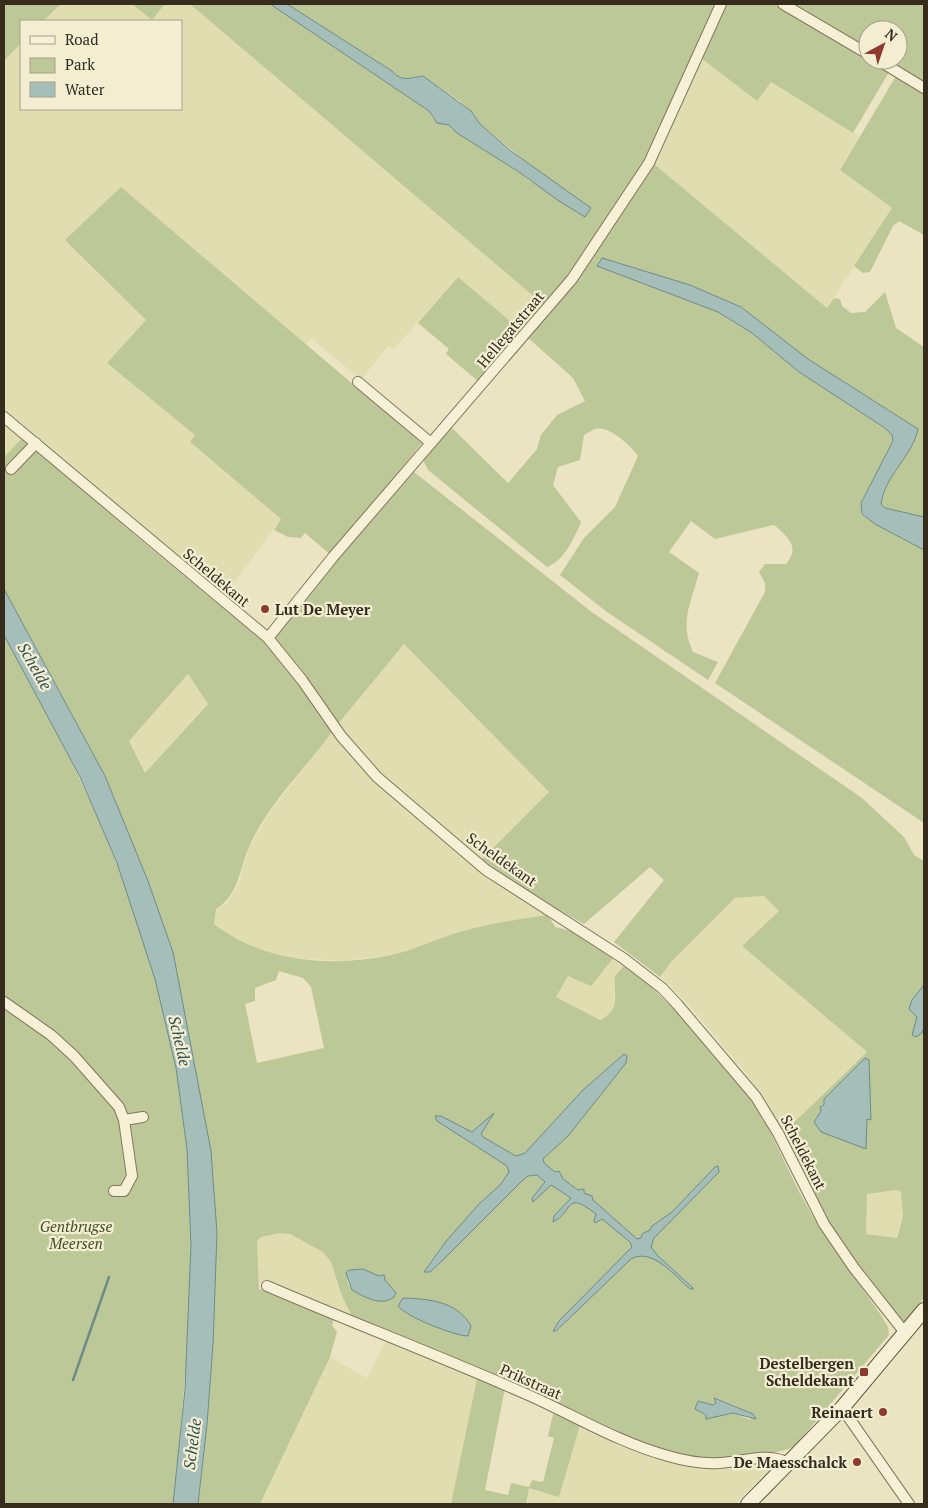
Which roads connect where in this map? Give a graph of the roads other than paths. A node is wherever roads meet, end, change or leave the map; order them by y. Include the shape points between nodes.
1 (721, 4) edge
2 (783, 4) edge
3 (858, 48) edge
4 (894, 70) edge
5 (924, 88) edge
6 (358, 382) dead end
7 (4, 417) edge
8 (36, 443) junction
9 (431, 443) junction
10 (11, 469) dead end
11 (268, 638) junction
12 (4, 1002) edge
13 (143, 1117) dead end
14 (124, 1120) junction
15 (114, 1191) dead end
16 (267, 1286) dead end
17 (924, 1310) edge
18 (906, 1334) junction
19 (842, 1408) junction
20 (790, 1464) junction
21 (748, 1504) edge
22 (909, 1504) edge

1 - 9 street, Hellegatstraat via 638,182 572,279
2 - 3 street
4 - 5 street
6 - 9 street
7 - 8 street, Scheldekant
8 - 10 street
8 - 11 street, Scheldekant
9 - 11 street, Hellegatstraat
11 - 18 street, Scheldekant via 341,736 377,777 486,870 623,958 677,1004 756,1097 824,1224
12 - 14 street via 51,1035 74,1056 119,1107
13 - 14 street
14 - 15 street via 132,1176 124,1191
16 - 20 street, Prikstraat via 527,1394 626,1442 698,1462 732,1463 780,1457
17 - 18 main road
18 - 19 main road
19 - 20 main road
19 - 22 street
20 - 21 main road

